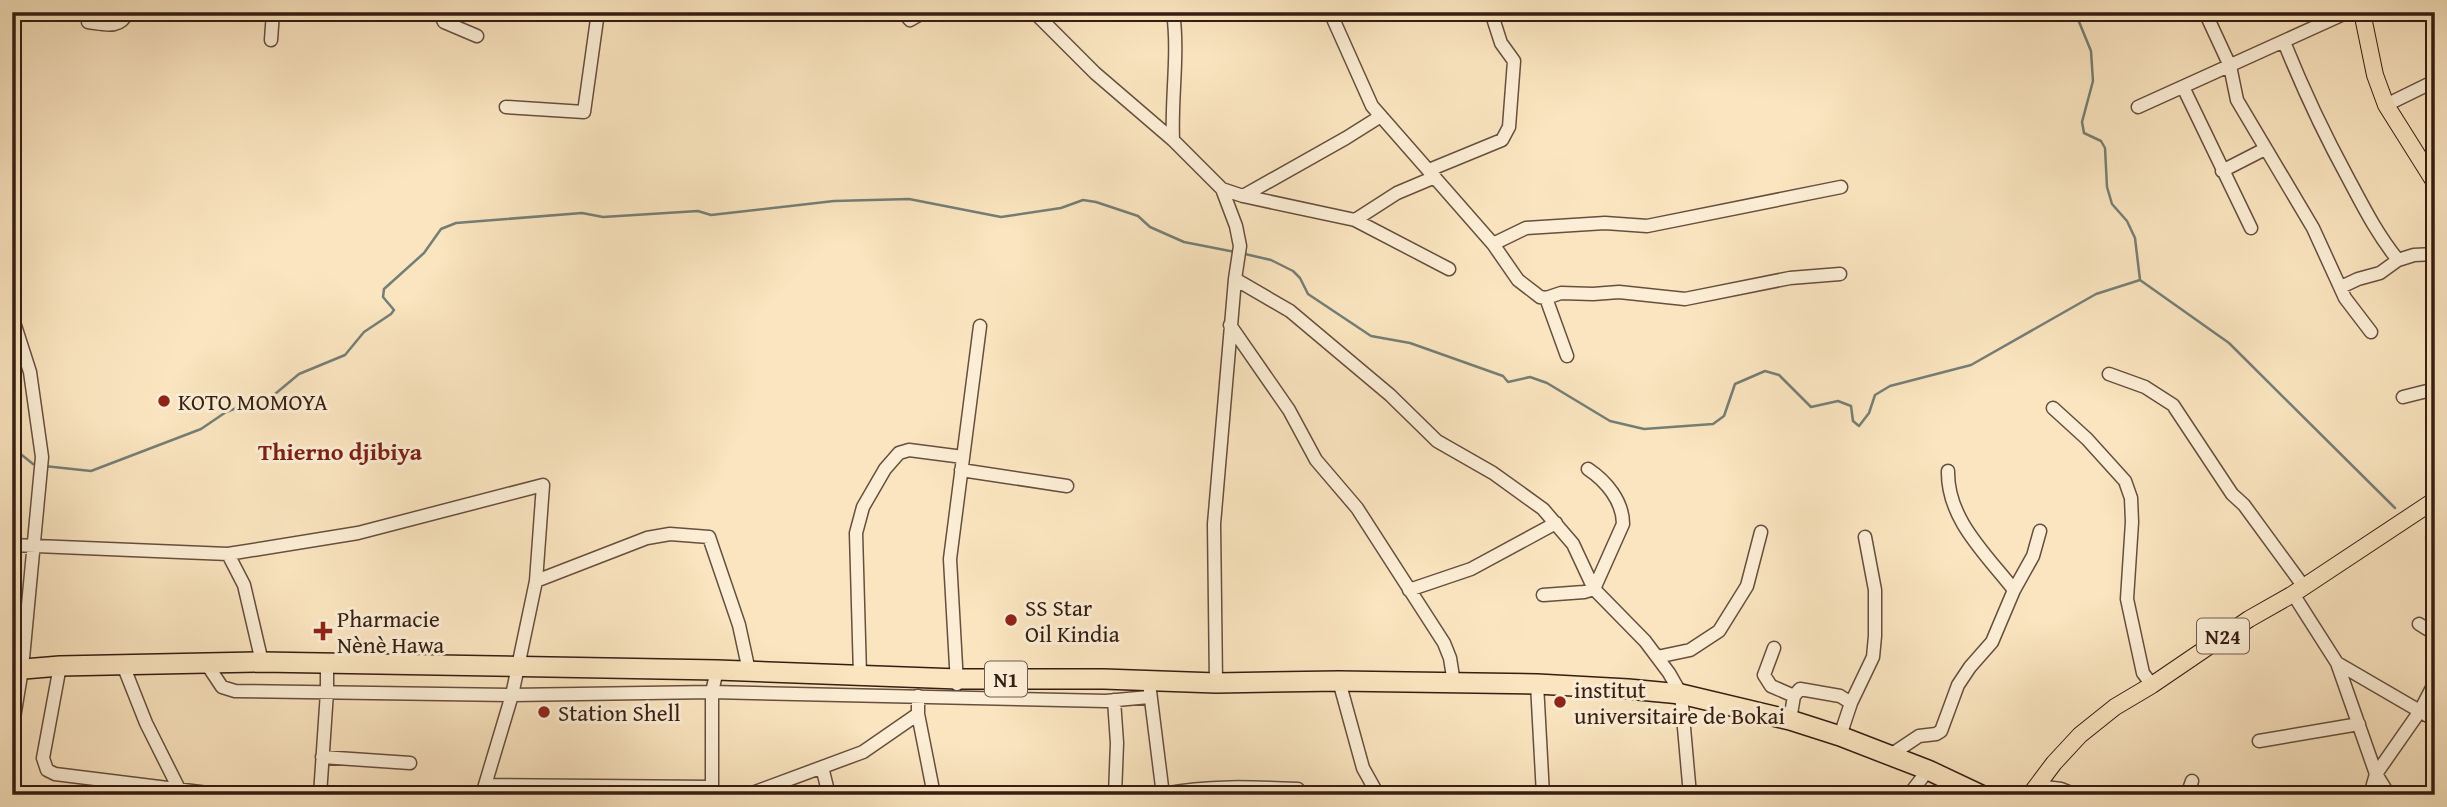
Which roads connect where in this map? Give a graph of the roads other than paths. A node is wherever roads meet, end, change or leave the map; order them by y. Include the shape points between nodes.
1 (128, 12) edge
2 (274, 12) edge
3 (439, 12) edge
4 (598, 12) edge
5 (903, 12) edge
6 (924, 12) edge
7 (1034, 12) edge
8 (1173, 12) edge
9 (1330, 12) edge
10 (1491, 12) edge
11 (2205, 12) edge
12 (2348, 12) edge
13 (2362, 12) edge
14 (88, 22) dead end
15 (477, 36) dead end
16 (271, 40) dead end
17 (2284, 43) junction
18 (2230, 66) junction
19 (2435, 81) edge
20 (2183, 87) junction
21 (2386, 105) junction
22 (506, 107) dead end
23 (2138, 107) dead end
24 (1381, 116) junction
25 (1173, 141) junction
26 (2265, 149) junction
27 (2222, 171) junction
28 (1432, 174) junction
29 (2435, 183) edge
30 (1841, 187) dead end
31 (1222, 189) junction
32 (1243, 196) junction
33 (1355, 220) junction
34 (2251, 228) dead end
35 (1493, 244) junction
36 (2435, 254) edge
37 (2398, 260) junction
38 (1449, 269) dead end
39 (1840, 274) dead end
40 (1234, 279) junction
41 (2341, 287) junction
42 (1546, 298) junction
43 (12, 316) edge
44 (1230, 325) junction
45 (980, 327) dead end
46 (2371, 331) dead end
47 (1567, 356) dead end
48 (2109, 374) dead end
49 (2435, 390) edge
50 (2403, 397) dead end
51 (2053, 408) dead end
52 (962, 463) junction
53 (1588, 468) dead end
54 (1948, 471) dead end
55 (1067, 486) dead end
56 (2435, 500) edge
57 (1556, 523) junction
58 (2040, 531) dead end
59 (1761, 532) dead end
60 (1865, 537) dead end
61 (12, 545) edge
62 (33, 546) junction
63 (228, 554) junction
64 (536, 581) junction
65 (1594, 589) junction
66 (1409, 590) junction
67 (2014, 590) junction
68 (2298, 591) junction
69 (1543, 595) dead end
70 (2420, 624) dead end
71 (2435, 634) edge
72 (1774, 648) dead end
73 (1657, 657) junction
74 (262, 662) junction
75 (206, 663) junction
76 (2337, 663) junction
77 (327, 664) junction
78 (123, 665) junction
79 (60, 666) junction
80 (519, 666) junction
81 (17, 670) edge
82 (717, 670) junction
83 (748, 671) junction
84 (860, 675) junction
85 (1104, 679) junction
86 (1339, 681) junction
87 (2435, 682) edge
88 (1216, 683) junction
89 (1454, 683) junction
90 (1536, 684) junction
91 (2152, 685) junction
92 (957, 688) junction
93 (1150, 689) junction
94 (327, 692) junction
95 (712, 692) junction
96 (1681, 694) junction
97 (512, 695) junction
98 (918, 696) junction
99 (1794, 696) junction
100 (1110, 700) junction
101 (1851, 703) junction
102 (2420, 711) junction
103 (918, 715) junction
104 (1790, 720) junction
105 (2435, 720) edge
106 (2359, 724) junction
107 (12, 730) edge
108 (1840, 736) junction
109 (2259, 741) dead end
110 (1889, 756) junction
111 (322, 757) junction
112 (410, 763) dead end
113 (822, 767) junction
114 (1928, 771) junction
115 (2376, 774) junction
116 (2192, 781) dead end
117 (1298, 789) dead end
118 (484, 790) edge
119 (2034, 790) edge
120 (180, 791) edge
121 (712, 791) edge
122 (1163, 794) edge
123 (223, 795) edge
124 (320, 795) edge
125 (747, 795) edge
126 (829, 795) edge
127 (934, 795) edge
128 (1115, 795) edge
129 (1378, 795) edge
130 (1543, 795) edge
131 (1690, 795) edge
132 (1909, 795) edge
133 (1981, 795) edge
134 (2076, 795) edge
135 (2187, 795) edge
136 (2370, 795) edge
137 (2389, 795) edge

1 - 14 street via 114,26
2 - 16 street
3 - 15 street via 444,22
4 - 22 street via 584,112
5 - 6 street via 910,20
7 - 25 street
8 - 25 street
9 - 24 street via 1372,106
10 - 28 street via 1501,43 1514,61 1509,127 1502,140
11 - 18 street
12 - 17 street
13 - 21 main road
17 - 18 street
17 - 37 street via 2340,163 2378,235
18 - 20 street
18 - 26 street via 2237,100
19 - 21 street
20 - 23 street
20 - 27 street
21 - 29 main road
24 - 28 street
24 - 32 street
25 - 31 street
26 - 27 street
26 - 41 street via 2313,228
27 - 34 street
28 - 33 street
28 - 35 street
30 - 35 street via 1647,226 1605,223 1526,228
31 - 32 street
31 - 40 street via 1236,226 1239,252
32 - 33 street
33 - 38 street
35 - 42 street via 1518,279
36 - 37 street
37 - 41 street via 2380,273
39 - 42 street via 1790,278 1685,299 1619,292 1561,293
40 - 44 street
40 - 57 street via 1290,311 1437,441 1493,474
41 - 46 street
42 - 47 street
43 - 62 street via 30,372 41,464
44 - 66 street via 1289,410 1316,460 1357,508
44 - 88 street via 1214,524
45 - 52 street
48 - 68 street via 2145,387 2173,405
49 - 50 street
51 - 91 street via 2125,481 2132,522 2127,599 2143,673
52 - 55 street
52 - 84 street via 909,450 900,453 863,507 856,533
52 - 92 street via 950,559
53 - 65 street via 1602,479 1623,514 1623,524
54 - 67 street via 1948,490 1957,516
56 - 68 main road, N24
57 - 65 street via 1573,544
57 - 66 street via 1471,569
58 - 67 street via 2033,556
59 - 73 street via 1747,586 1719,631 1690,650
60 - 101 street via 1874,590 1875,636 1873,657
61 - 62 street
62 - 63 street
62 - 81 street
63 - 64 street via 358,533 543,485
63 - 74 street via 244,585
64 - 80 street
64 - 83 street via 647,537 709,537
65 - 69 street
65 - 73 street
66 - 89 street via 1444,643
67 - 110 street via 1992,642 1958,685 1941,731 1919,736
68 - 76 street
68 - 91 main road, N24
70 - 71 street
72 - 99 street via 1764,675 1771,686
73 - 96 street
74 - 75 highway, N1
74 - 77 highway, N1
75 - 78 highway, N1
75 - 94 street via 222,687 235,691
76 - 102 street
76 - 106 street
77 - 80 highway, N1
77 - 94 street
78 - 79 highway, N1
78 - 120 street
79 - 81 highway, N1
79 - 120 street via 43,758 47,769 55,774
80 - 82 highway, N1
80 - 97 street
81 - 107 street
82 - 83 highway, N1
82 - 95 street
83 - 84 highway, N1
84 - 92 highway, N1
85 - 92 highway, N1
85 - 93 highway, N1
85 - 100 street
86 - 88 highway, N1
86 - 89 highway, N1
86 - 129 street via 1363,768
87 - 102 street
88 - 93 highway, N1
89 - 90 highway, N1
90 - 96 highway, N1
90 - 130 street
91 - 119 main road, N24 via 2080,735
92 - 98 street
92 - 100 street
93 - 100 street
93 - 122 street
94 - 97 street
94 - 111 street
95 - 97 street
95 - 98 street
95 - 121 street
96 - 104 highway, N1
96 - 131 street
97 - 118 street
98 - 103 street
99 - 101 street via 1800,689 1840,696
99 - 104 street
100 - 128 street via 1117,743
101 - 108 street
102 - 105 street
102 - 115 street
103 - 113 street via 863,752
103 - 127 street
104 - 108 highway, N1
106 - 109 street
106 - 115 street
108 - 110 highway, N1
110 - 114 highway, N1
111 - 112 street
111 - 124 street
113 - 125 street
113 - 126 street
114 - 132 street
114 - 133 highway, N1
115 - 136 street
115 - 137 street
116 - 135 street
117 - 122 street via 1228,786
118 - 121 street
119 - 134 street via 2061,789
120 - 123 street

